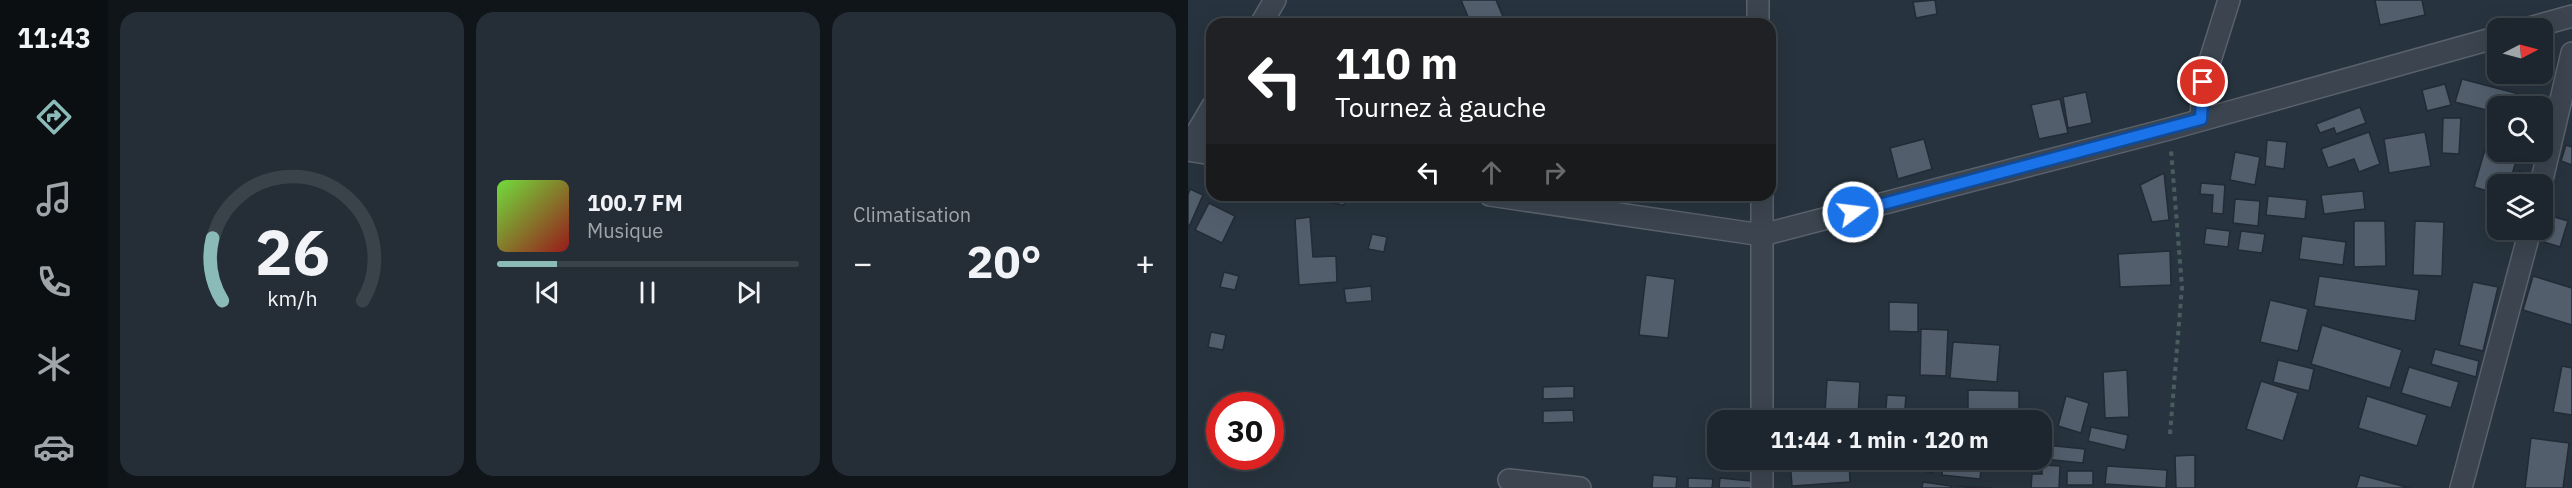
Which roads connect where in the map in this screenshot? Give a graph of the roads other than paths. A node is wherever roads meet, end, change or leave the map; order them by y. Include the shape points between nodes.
1 (1275, 0) edge
2 (1758, 0) edge
3 (2229, 0) edge
4 (2572, 16) edge
5 (1264, 18) edge
6 (1758, 18) edge
7 (2553, 21) edge
8 (2487, 40) edge
9 (2572, 53) edge
10 (1206, 118) edge
11 (2201, 119) junction
12 (1188, 149) edge
13 (1206, 153) edge
14 (2543, 174) edge
15 (1531, 201) edge
16 (1762, 201) edge
17 (1762, 235) junction
18 (2527, 240) edge
19 (1762, 410) edge
20 (1762, 470) edge
21 (1509, 480) dead end
22 (1580, 488) edge
23 (1762, 488) edge
24 (2461, 488) edge

1 - 5 street
2 - 6 street
3 - 11 street via 2203,82
4 - 7 street
8 - 11 street
9 - 14 street
10 - 12 street
11 - 17 street
12 - 13 street
15 - 17 street
16 - 17 street
17 - 19 street
18 - 24 street
20 - 23 street
21 - 22 street

